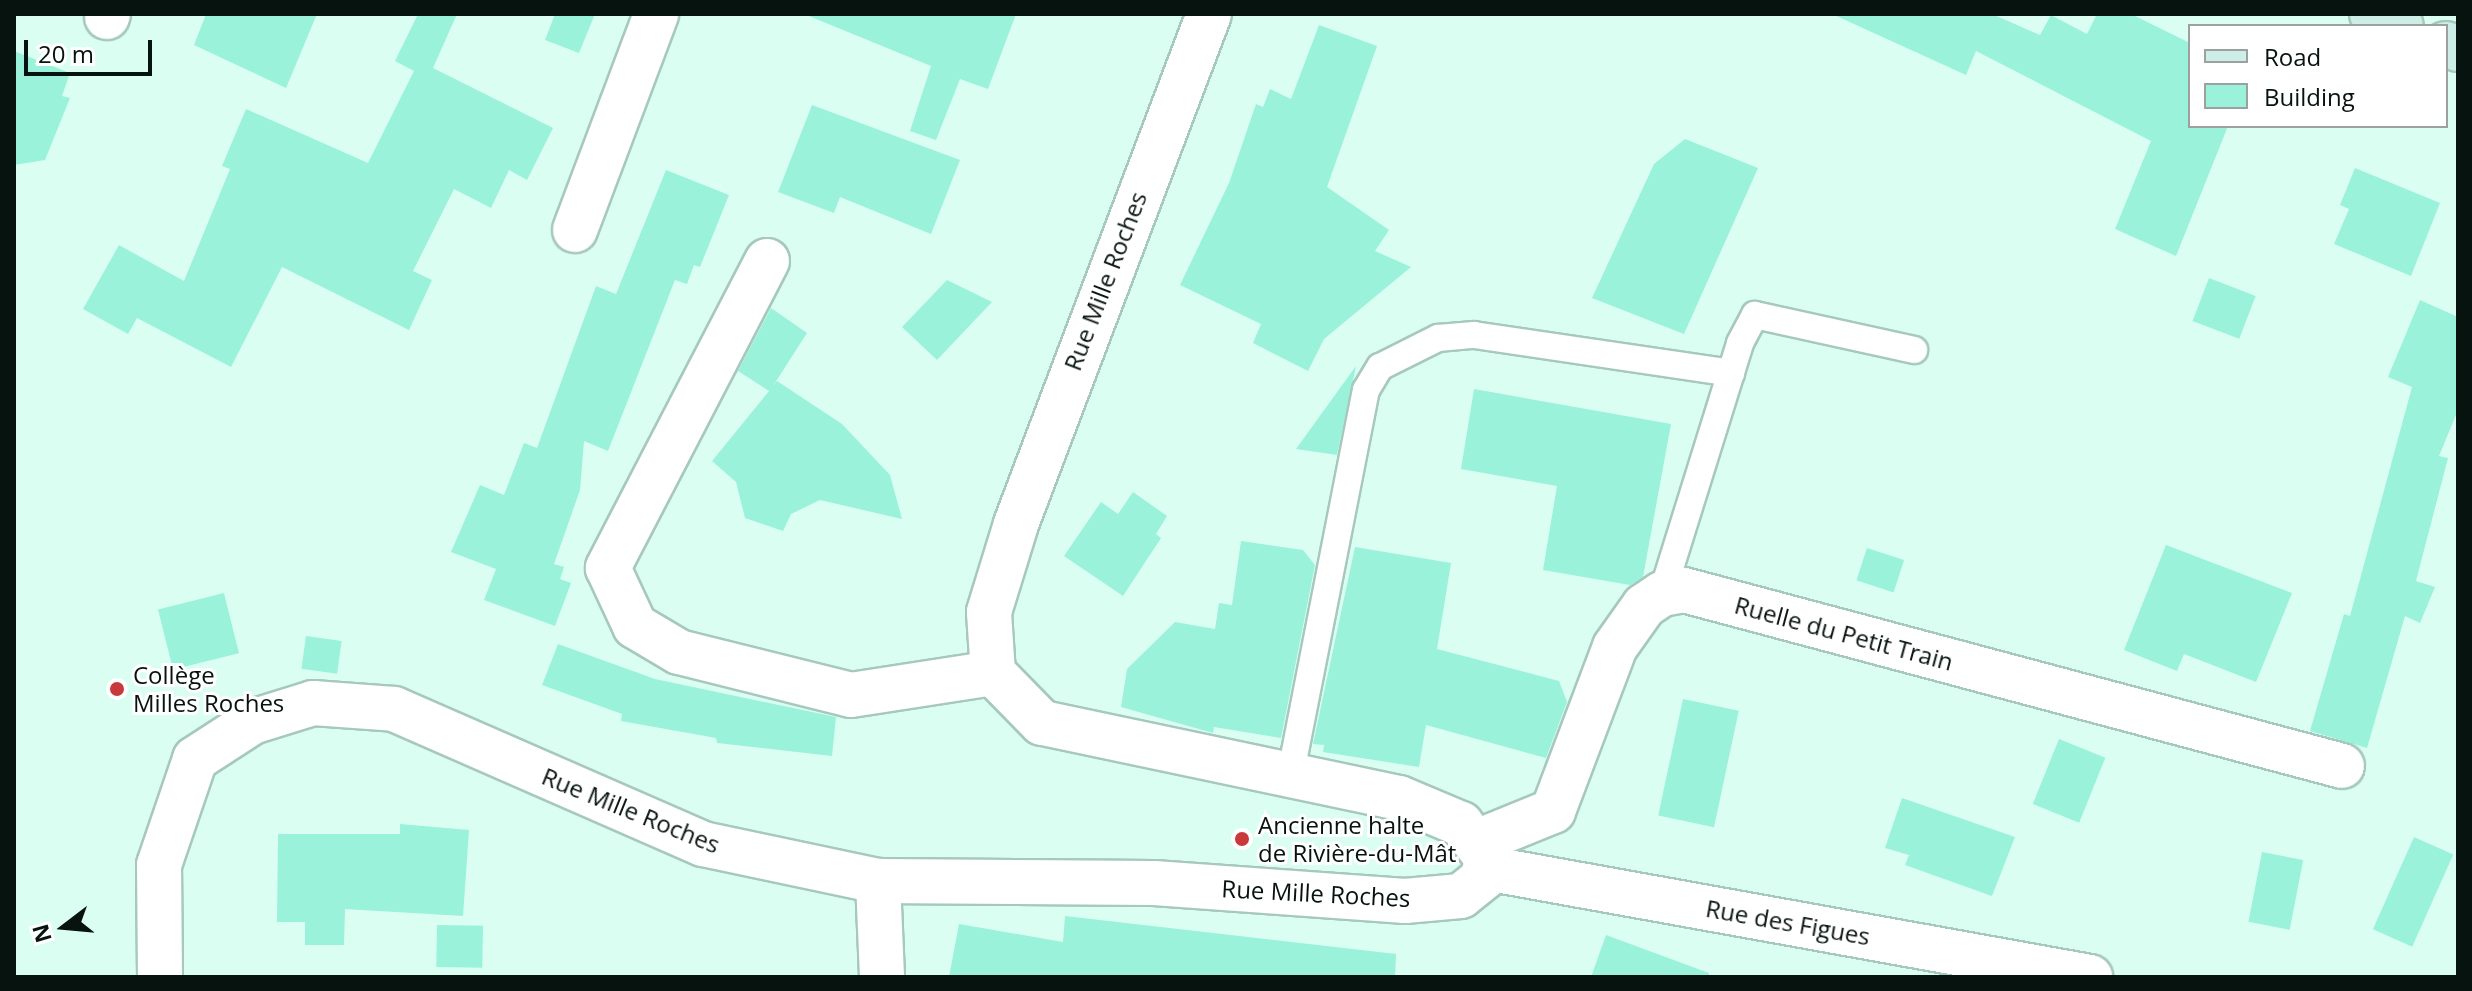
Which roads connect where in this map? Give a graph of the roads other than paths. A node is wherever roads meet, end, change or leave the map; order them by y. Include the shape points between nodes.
1 (656, 14) edge
2 (1209, 14) edge
3 (2372, 14) edge
4 (2396, 24) edge
5 (575, 230) dead end
6 (767, 261) dead end
7 (1914, 350) dead end
8 (1731, 373) junction
9 (1662, 594) junction
10 (993, 673) junction
11 (2342, 766) dead end
12 (1290, 777) junction
13 (1482, 854) junction
14 (878, 881) junction
15 (160, 977) edge
16 (882, 977) edge
17 (2090, 977) edge

1 - 5 street
2 - 10 street, Rue Mille Roches via 1016,524 989,612
3 - 4 main road
6 - 10 street via 608,568 635,626 679,652 851,695
7 - 8 lane via 1755,315
8 - 9 lane
8 - 12 lane via 1474,335 1438,338 1380,367 1366,390
9 - 11 street, Ruelle du Petit Train via 1684,590
9 - 13 street via 1644,606 1615,647 1553,811
10 - 12 street via 1042,723
12 - 13 street via 1399,798 1461,824
13 - 14 street, Rue Mille Roches via 1483,878 1461,896 1405,901 1154,883
13 - 17 street, Rue des Figues
14 - 15 street, Rue Mille Roches via 703,844 394,709 313,703 252,722 195,759 159,865
14 - 16 street

